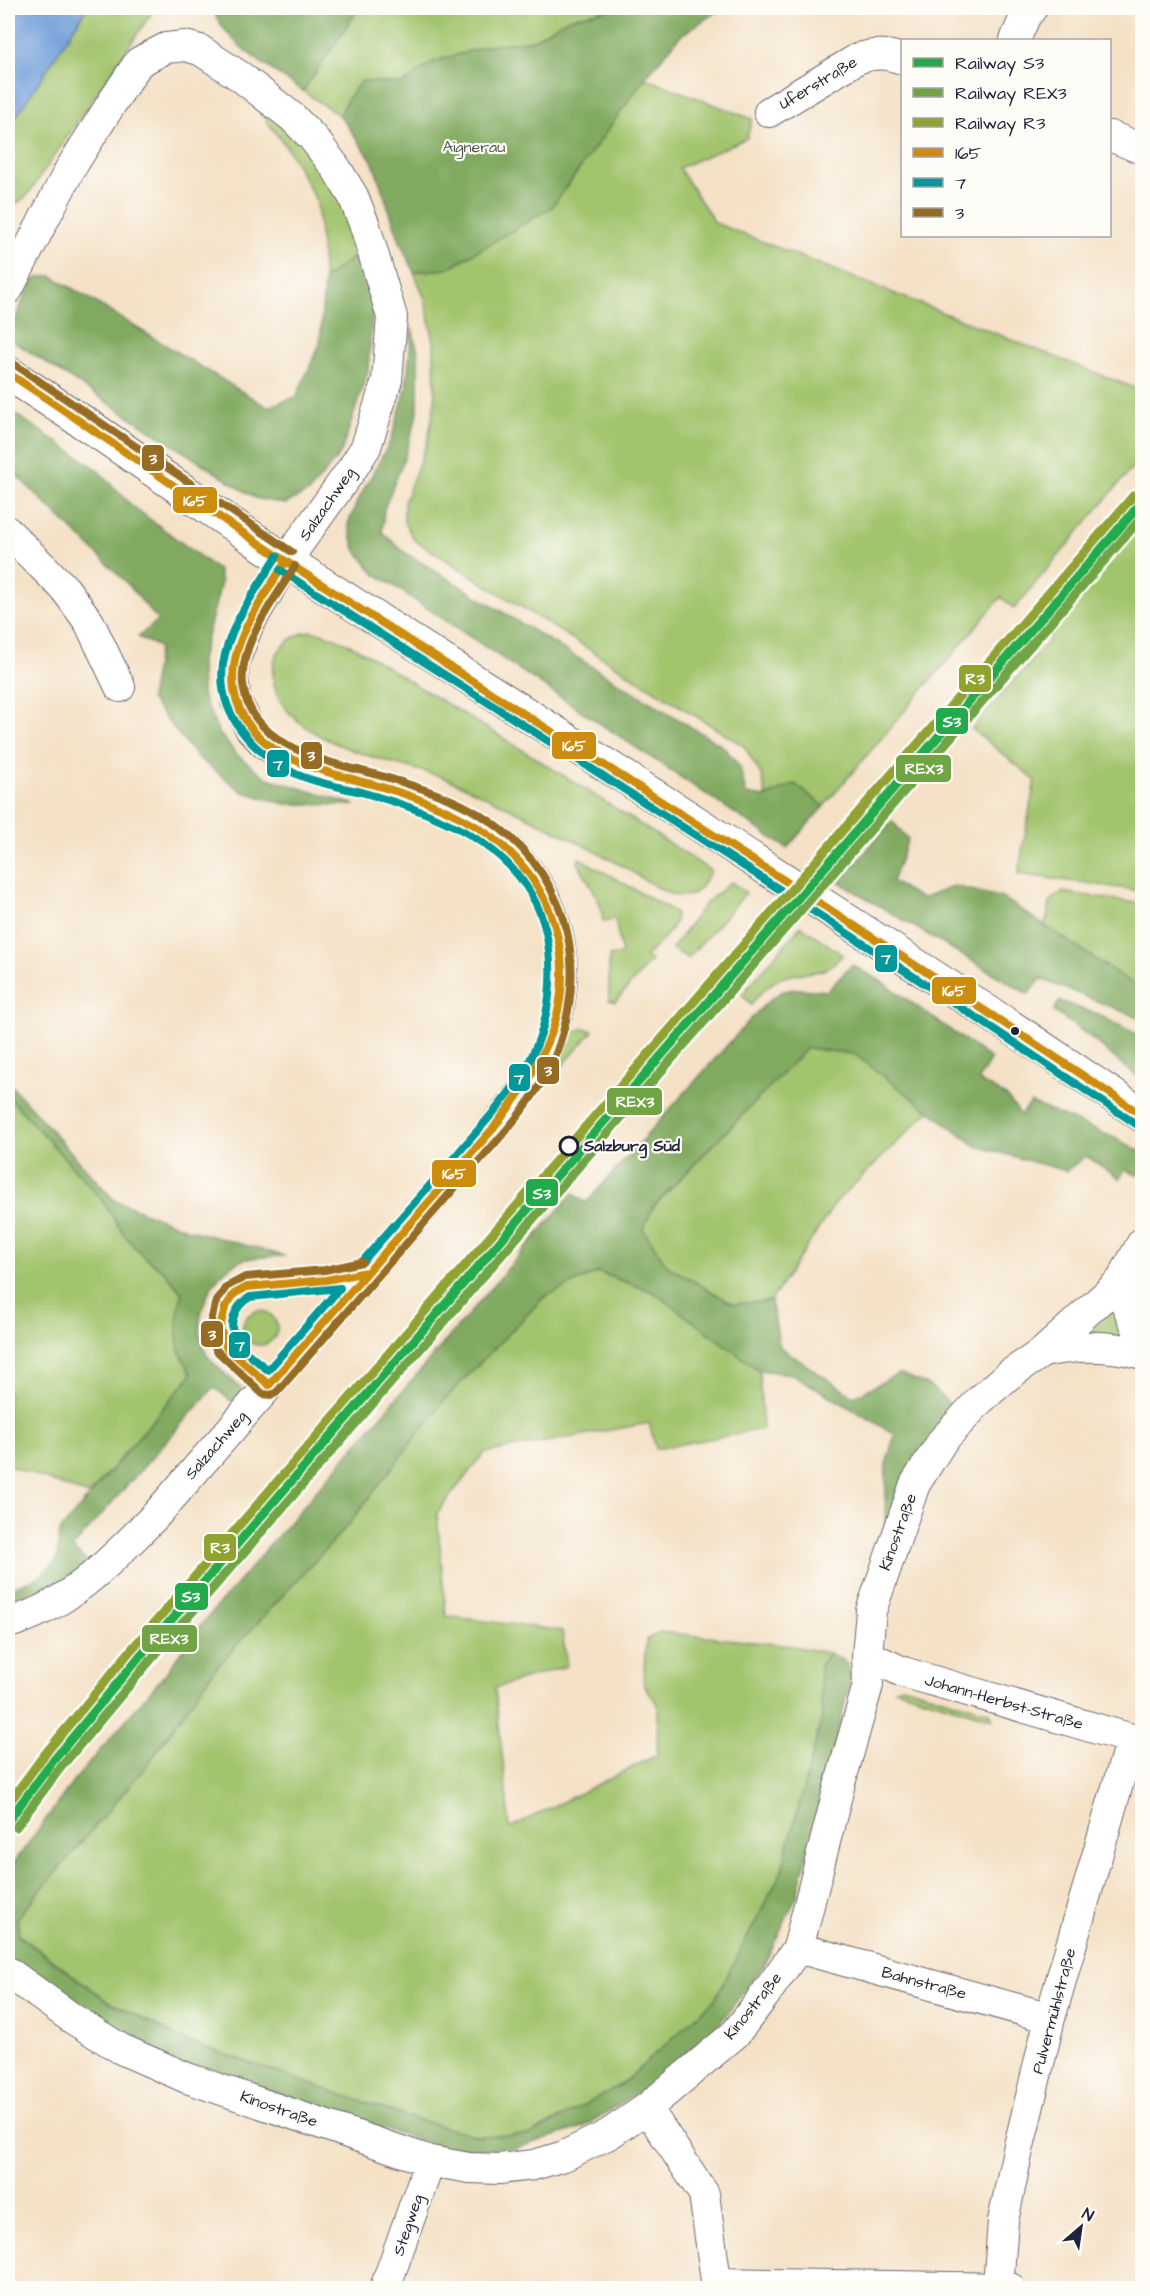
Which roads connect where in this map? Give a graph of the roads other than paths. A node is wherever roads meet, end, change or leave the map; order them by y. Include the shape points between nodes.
1 (1032, 8) edge
2 (1015, 39) edge
3 (901, 59) edge
4 (770, 112) dead end
5 (1111, 136) edge
6 (1143, 149) edge
7 (8, 289) edge
8 (8, 373) edge
9 (8, 532) edge
10 (286, 561) junction
11 (120, 687) dead end
12 (1131, 1108) edge
13 (1143, 1243) edge
14 (1121, 1281) junction
15 (1143, 1339) edge
16 (1043, 1352) junction
17 (1143, 1354) edge
18 (8, 1623) edge
19 (867, 1655) junction
20 (1137, 1741) edge
21 (798, 1948) junction
22 (8, 1972) edge
23 (1050, 2018) junction
24 (647, 2108) junction
25 (430, 2161) junction
26 (717, 2286) edge
27 (1004, 2288) edge
28 (385, 2289) edge

1 - 2 street
3 - 4 street, Uferstraße via 874,54 857,59
5 - 6 street
7 - 10 street, Salzachweg via 70,169 139,63 166,48 185,46 200,50 292,117 313,138 353,196 392,317 387,380 366,447
8 - 10 main road
9 - 11 street via 65,589 89,622
10 - 12 main road via 689,818
10 - 18 street, Salzachweg via 248,626 234,662 233,679 241,714 264,743 283,756 407,795 466,819 500,841 523,863 554,916 563,975 558,1013 544,1054 491,1131 156,1515 85,1583 49,1606
13 - 14 street, Kinostraße
14 - 15 street via 1125,1301
14 - 16 street, Kinostraße
16 - 17 street via 1088,1346 1123,1348
16 - 19 street, Kinostraße via 980,1400 943,1440 915,1484 871,1611
19 - 20 street, Johann-Herbst-Straße via 903,1672
19 - 21 street, Kinostraße via 868,1685
20 - 23 street, Pulvermühlstraße
21 - 23 street, Bahnstraße
21 - 24 street, Kinostraße via 735,2034
22 - 25 street, Kinostraße via 73,2019 132,2054 187,2078
23 - 27 street, Pulvermühlstraße via 1003,2221
24 - 25 street, Kinostraße via 609,2134 564,2156 534,2165 469,2168
24 - 26 street via 704,2194
25 - 28 street, Stegweg
26 - 27 street

